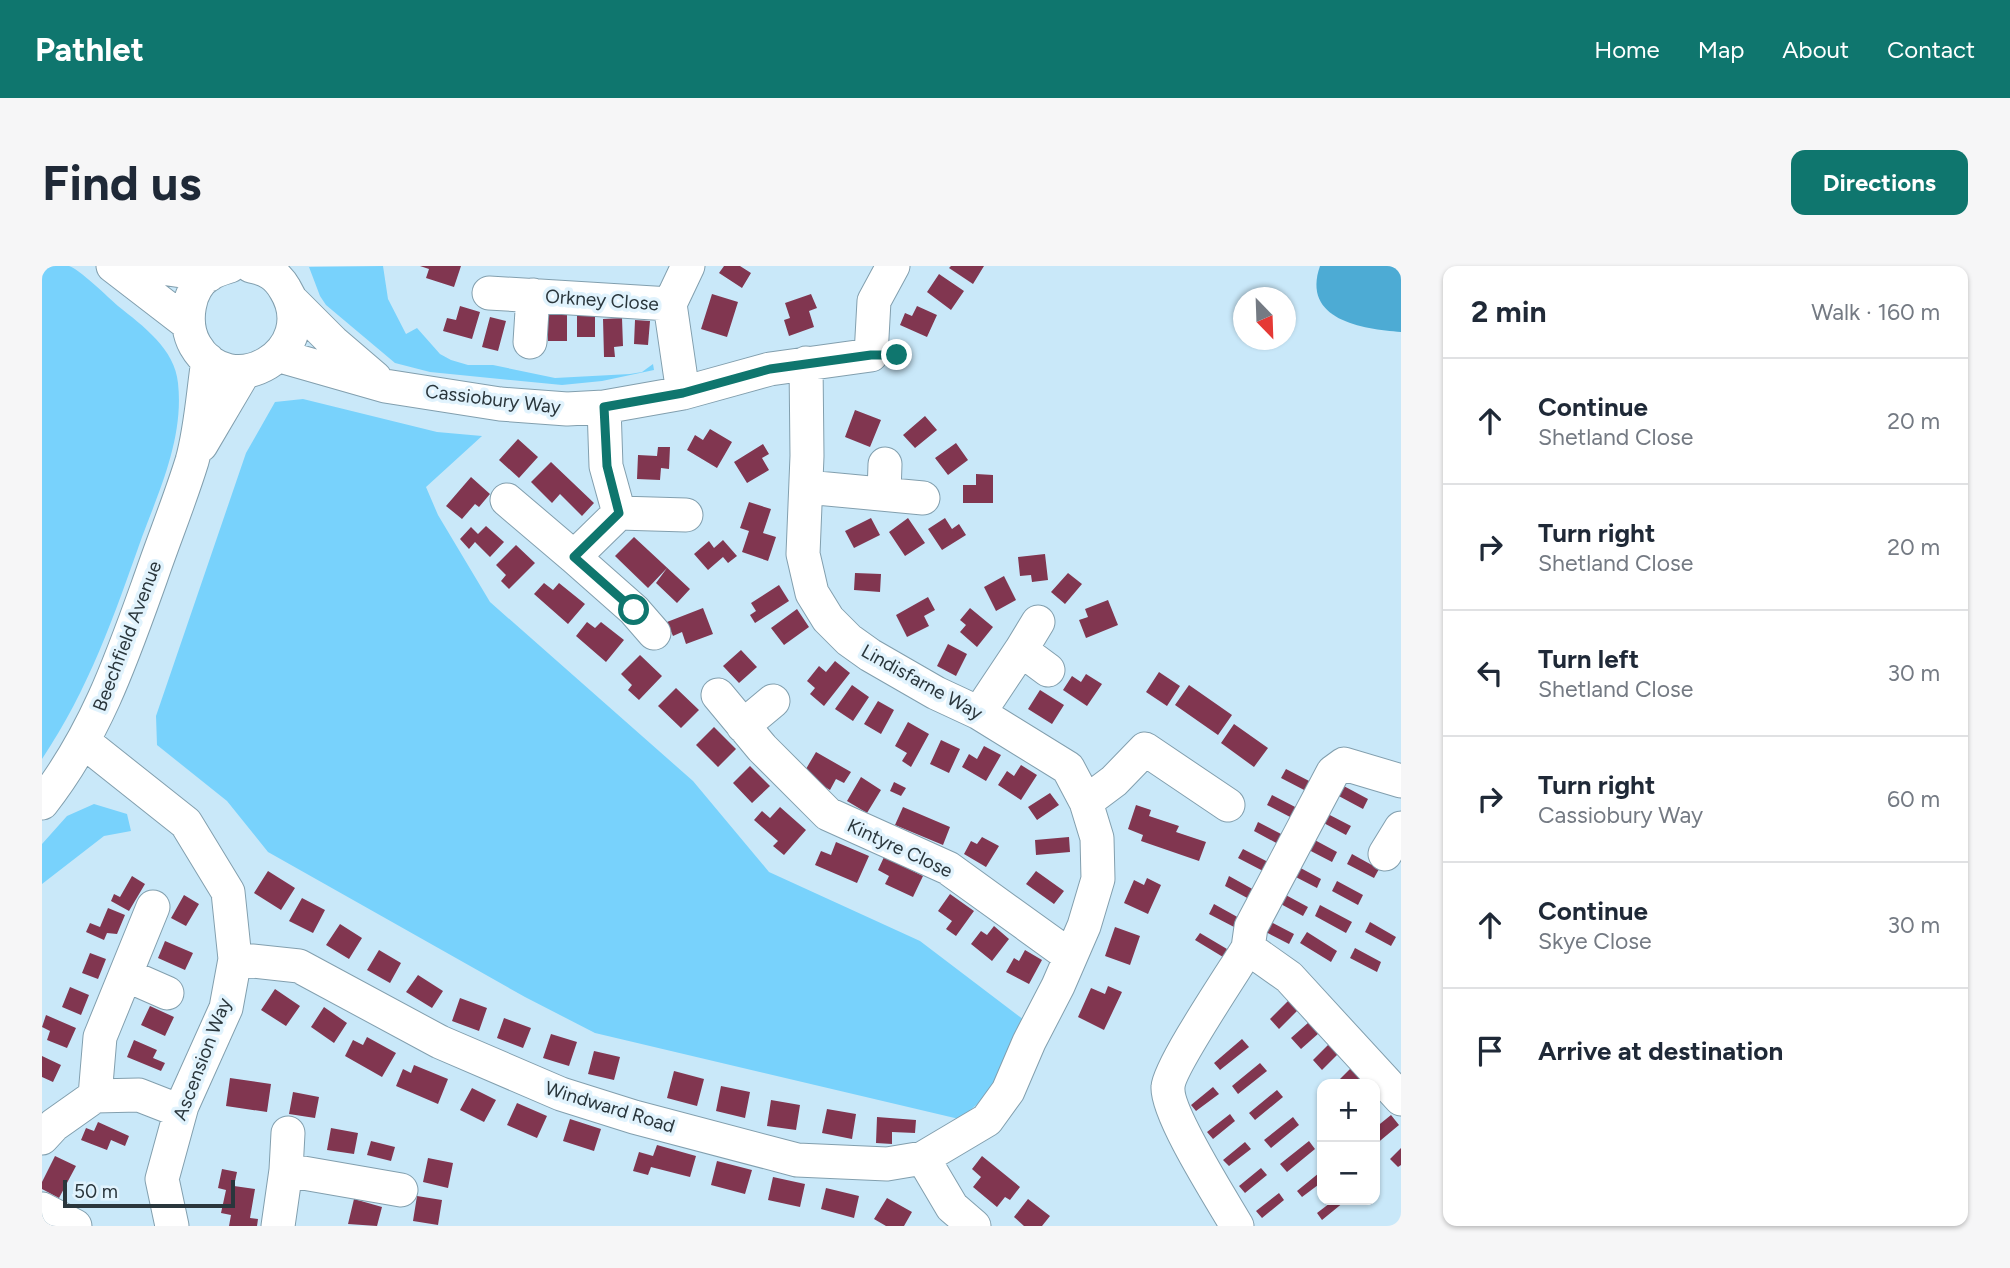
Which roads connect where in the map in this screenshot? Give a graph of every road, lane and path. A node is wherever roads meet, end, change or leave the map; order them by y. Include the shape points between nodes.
1 (113, 266) edge
2 (148, 266) edge
3 (688, 266) edge
4 (893, 266) edge
5 (219, 270) edge
6 (276, 278) edge
7 (489, 293) dead end
8 (533, 295) junction
9 (670, 304) junction
10 (187, 323) junction
11 (530, 342) dead end
12 (280, 356) junction
13 (208, 360) junction
14 (806, 363) junction
15 (244, 372) junction
16 (385, 386) junction
17 (683, 393) junction
18 (604, 407) junction
19 (192, 459) junction
20 (806, 488) junction
21 (923, 498) dead end
22 (507, 500) dead end
23 (619, 513) junction
24 (686, 515) dead end
25 (574, 557) junction
26 (1038, 622) dead end
27 (654, 633) dead end
28 (1021, 650) junction
29 (1048, 670) dead end
30 (718, 695) dead end
31 (773, 701) dead end
32 (979, 713) junction
33 (743, 726) junction
34 (83, 742) junction
35 (1401, 781) edge
36 (1086, 802) junction
37 (42, 803) edge
38 (1228, 805) dead end
39 (153, 907) dead end
40 (1248, 948) junction
41 (1070, 956) junction
42 (235, 959) junction
43 (126, 975) junction
44 (167, 993) dead end
45 (95, 1096) junction
46 (1401, 1099) edge
47 (180, 1111) junction
48 (288, 1133) dead end
49 (42, 1138) edge
50 (923, 1158) junction
51 (286, 1170) junction
52 (401, 1189) dead end
53 (42, 1209) edge
54 (75, 1226) edge
55 (172, 1226) edge
56 (278, 1226) edge
57 (974, 1226) edge
58 (1237, 1226) edge

1 - 10 street
2 - 5 street
3 - 9 street, Orkney Close
4 - 14 street, Cassiobury Way via 874,301 884,355
5 - 10 street via 193,293
6 - 12 street via 294,330
6 - 16 street via 333,342
7 - 8 street, Orkney Close
8 - 9 street, Orkney Close
8 - 11 street, Orkney Close
9 - 17 street, Orkney Close
10 - 13 street via 197,349
12 - 15 street
12 - 16 street, Cassiobury Way
13 - 15 street via 226,370
13 - 19 street, Beechfield Avenue
14 - 17 street, Cassiobury Way
14 - 20 street, Lindisfarne Way
15 - 19 street, Beechfield Avenue
16 - 18 street, Cassiobury Way via 500,404
17 - 18 street, Cassiobury Way
18 - 23 street via 607,466
19 - 34 street, Beechfield Avenue via 113,680
20 - 21 street via 884,479
20 - 32 street, Lindisfarne Way via 803,554 812,593 828,619 870,655
22 - 25 street
23 - 24 street
23 - 25 street
25 - 27 street
26 - 28 street
28 - 29 street
28 - 32 street
30 - 33 street, Kintyre Close
31 - 33 street
32 - 36 street, Lindisfarne Way via 1068,768
33 - 41 street, Kintyre Close via 828,814 948,868
34 - 37 street, Beechfield Avenue
34 - 42 street, Ascension Way via 186,823 228,892
35 - 40 street via 1344,764 1333,772 1251,927
36 - 38 street via 1145,749
36 - 41 street, Lindisfarne Way via 1097,838 1098,879
39 - 43 street
40 - 46 street via 1289,977
40 - 58 street via 1168,1087 1175,1116
41 - 50 street, Lindisfarne Way via 1008,1091 987,1120
42 - 47 street, Ascension Way via 226,1008
42 - 50 street, Windward Road via 299,966 440,1042 561,1094 634,1116 797,1160 887,1164
43 - 44 street
43 - 45 street via 100,1037
45 - 47 street via 139,1095
45 - 49 street
47 - 55 street, Ascension Way via 162,1179
48 - 51 street
50 - 57 street via 952,1207
51 - 52 street
51 - 56 street
53 - 54 street

